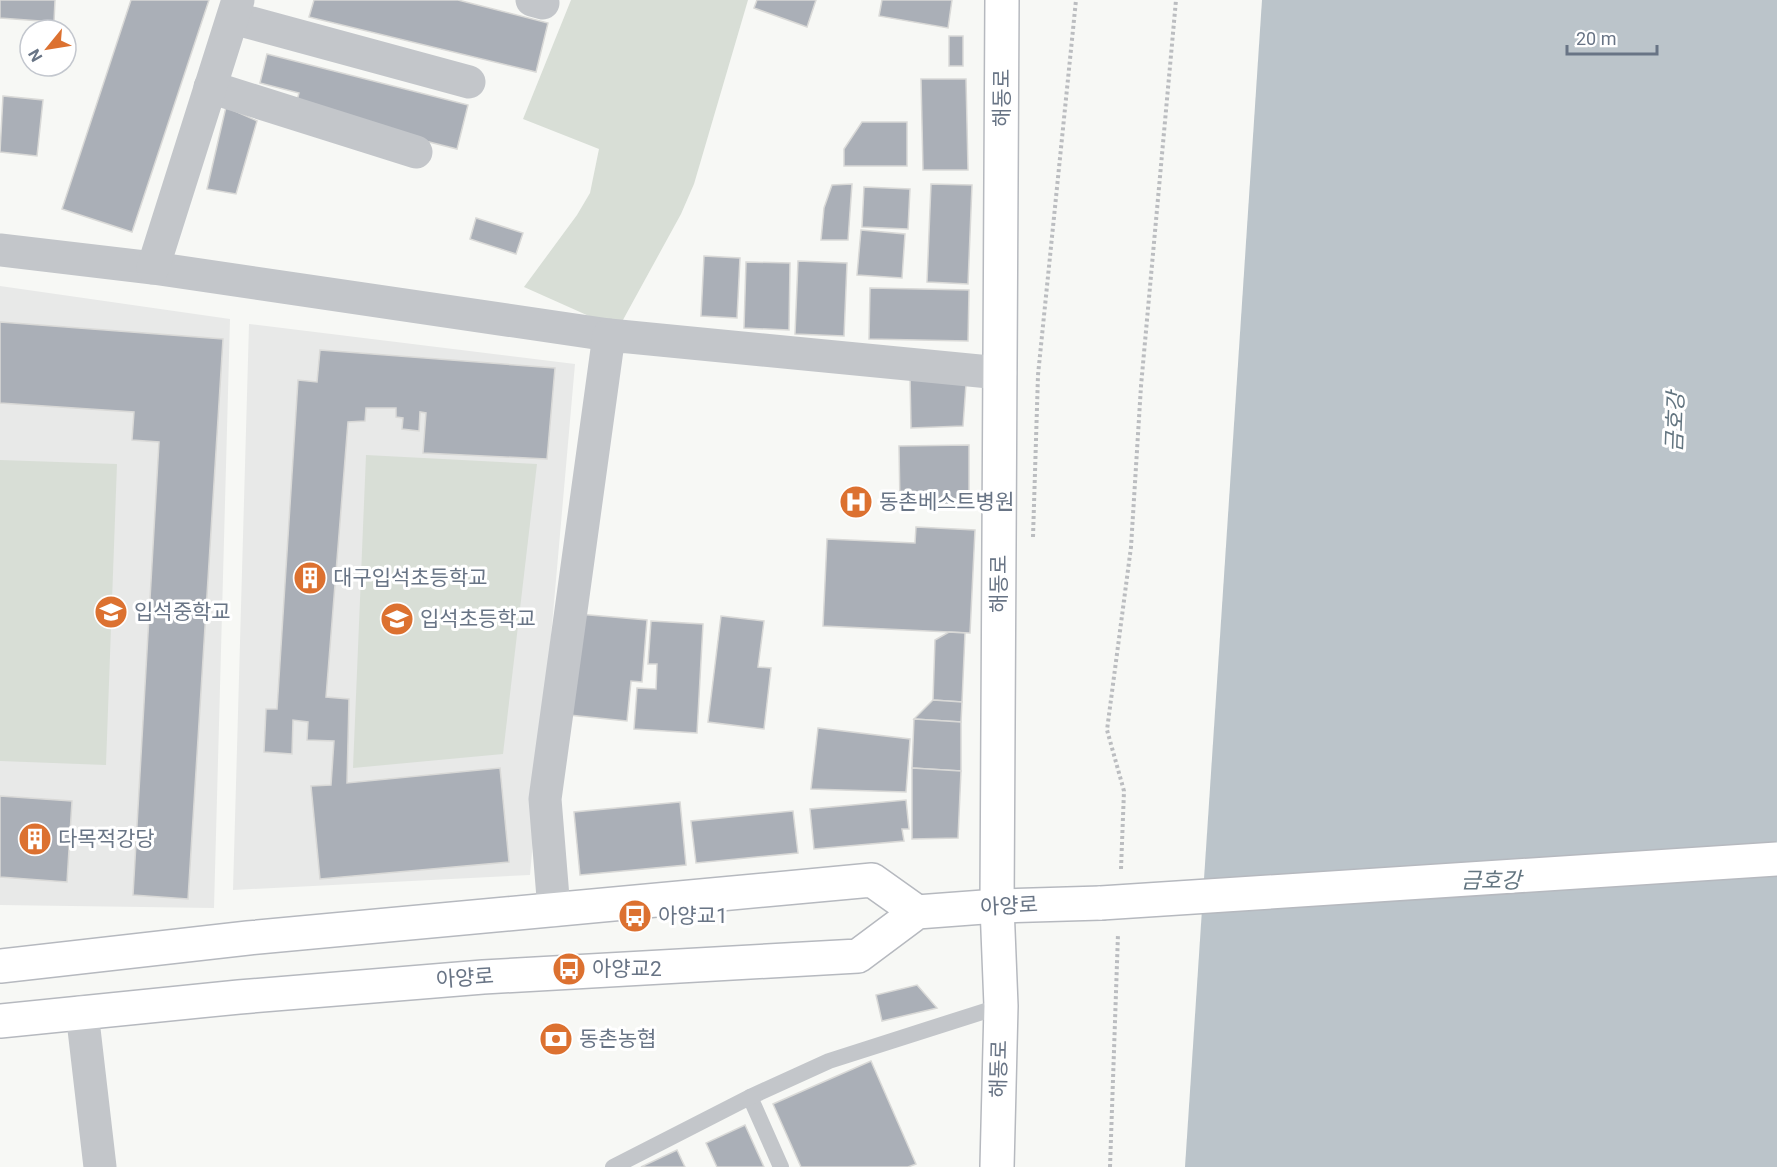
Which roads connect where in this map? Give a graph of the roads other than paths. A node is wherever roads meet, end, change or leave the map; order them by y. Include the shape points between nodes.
1 (1002, 0) edge
2 (236, 9) edge
3 (469, 82) dead end
4 (210, 87) junction
5 (416, 152) dead end
6 (0, 250) edge
7 (153, 268) junction
8 (609, 335) junction
9 (1000, 373) junction
10 (1777, 860) edge
11 (997, 906) junction
12 (554, 910) junction
13 (917, 912) junction
14 (0, 966) edge
15 (1001, 1006) junction
16 (82, 1012) junction
17 (0, 1021) edge
18 (750, 1097) junction
19 (100, 1167) edge
20 (613, 1167) edge
21 (781, 1167) edge
22 (997, 1167) edge

1 - 9 main road, 해동로
2 - 3 street
2 - 4 street
4 - 5 street
4 - 7 street
6 - 7 street
7 - 8 street
8 - 9 street
8 - 12 street via 545,798
9 - 11 main road, 해동로
10 - 11 main road, 아양로, bridge via 1101,903
11 - 13 main road, 아양로
11 - 15 main road, 해동로
12 - 13 main road via 872,880
12 - 14 main road
13 - 16 main road, 아양로 via 858,956 483,976
15 - 18 lane via 829,1061
15 - 22 main road, 해동로
16 - 17 main road, 아양로
16 - 19 street
18 - 20 lane
18 - 21 lane

